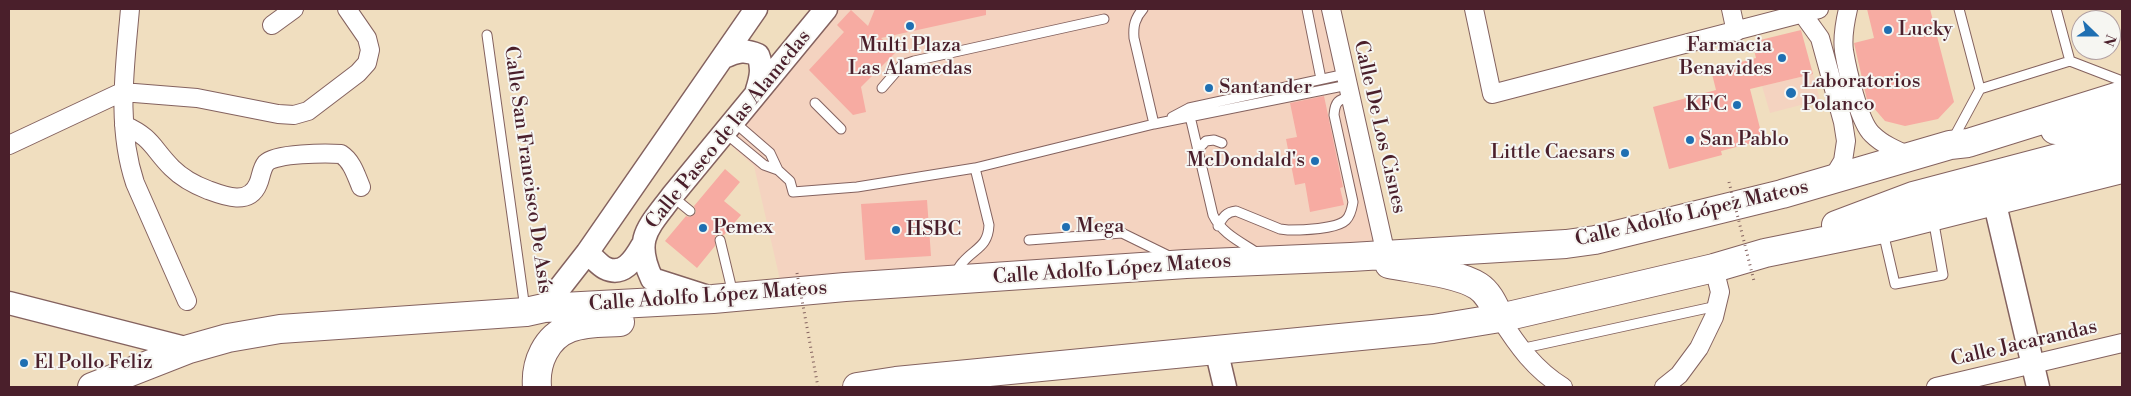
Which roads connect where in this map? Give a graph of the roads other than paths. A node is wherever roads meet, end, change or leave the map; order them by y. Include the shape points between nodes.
1 (130, 9) edge
2 (294, 9) edge
3 (756, 9) edge
4 (826, 9) edge
5 (1143, 9) edge
6 (1307, 9) edge
7 (1331, 9) edge
8 (1474, 9) edge
9 (1730, 9) edge
10 (1848, 9) edge
11 (1959, 9) edge
12 (2056, 9) edge
13 (351, 10) edge
14 (1798, 12) edge
15 (1104, 19) dead end
16 (272, 25) dead end
17 (1736, 32) junction
18 (487, 35) dead end
19 (724, 57) junction
20 (2070, 61) junction
21 (1321, 79) junction
22 (2122, 81) edge
23 (1348, 85) junction
24 (882, 88) dead end
25 (1980, 89) junction
26 (757, 91) junction
27 (122, 92) junction
28 (2122, 95) edge
29 (814, 104) dead end
30 (1189, 112) junction
31 (2122, 118) edge
32 (1154, 124) junction
33 (124, 126) junction
34 (728, 127) junction
35 (841, 129) dead end
36 (1871, 134) junction
37 (1846, 141) junction
38 (2122, 141) edge
39 (1222, 143) dead end
40 (1959, 144) junction
41 (9, 145) edge
42 (1197, 150) junction
43 (1912, 157) junction
44 (975, 168) junction
45 (2122, 169) edge
46 (778, 170) junction
47 (1831, 181) junction
48 (361, 187) dead end
49 (672, 196) junction
50 (1994, 200) junction
51 (690, 211) dead end
52 (1932, 216) junction
53 (1218, 226) junction
54 (1883, 229) junction
55 (720, 240) dead end
56 (1029, 240) dead end
57 (642, 246) junction
58 (586, 253) junction
59 (1765, 253) junction
60 (1386, 255) junction
61 (1351, 257) junction
62 (1269, 261) junction
63 (1186, 264) junction
64 (1714, 268) junction
65 (951, 280) junction
66 (723, 298) junction
67 (187, 301) dead end
68 (9, 302) edge
69 (1717, 306) junction
70 (535, 310) junction
71 (1500, 318) junction
72 (2122, 343) edge
73 (189, 349) junction
74 (1216, 349) junction
75 (1520, 349) junction
76 (2032, 365) junction
77 (897, 384) edge
78 (92, 387) edge
79 (536, 387) edge
80 (857, 387) edge
81 (1225, 387) edge
82 (1563, 387) edge
83 (1664, 387) edge
84 (1936, 387) edge
85 (2038, 387) edge

1 - 27 street
2 - 16 street
3 - 19 street, Calle Paseo de las Alamedas
4 - 26 street, Calle Paseo de las Alamedas
5 - 32 lane via 1133,28
6 - 21 lane
7 - 23 street, Calle De Los Cisnes
8 - 17 street via 1492,94
9 - 17 street
10 - 36 street via 1844,50 1861,116
11 - 25 lane
12 - 20 lane
13 - 27 street via 367,38 370,50 367,63 308,112 278,114 179,95
14 - 17 street
14 - 37 street via 1813,27 1823,45
15 - 24 lane via 914,61 902,65
18 - 70 lane, Calle San Francisco De Asís
19 - 26 street via 748,50 758,55 762,75
19 - 58 street, Calle Paseo de las Alamedas
20 - 22 lane
20 - 25 lane
21 - 23 lane
21 - 30 lane
23 - 30 lane via 1214,112
23 - 53 lane via 1335,105 1334,115 1353,202 1347,220 1338,225 1288,230 1236,211 1228,212
23 - 60 street, Calle De Los Cisnes
25 - 40 lane
26 - 34 street, Calle Paseo de las Alamedas
27 - 33 street
27 - 41 street
28 - 40 main road, Calle Adolfo López Mateos
29 - 35 lane
30 - 32 lane
30 - 42 lane
31 - 40 main road
32 - 44 lane
33 - 48 street via 152,142 172,168 188,180 235,198 253,193 266,163 278,157 341,154 351,164
33 - 67 street via 135,183
34 - 46 lane via 764,165
34 - 46 lane via 770,153
34 - 49 street, Calle Paseo de las Alamedas
36 - 37 street
36 - 43 street
37 - 47 street via 1842,161
38 - 59 main road via 1913,196
39 - 42 lane via 1206,141
40 - 43 main road, Calle Adolfo López Mateos
42 - 53 lane
43 - 47 main road, Calle Adolfo López Mateos
44 - 46 lane via 857,187 793,192 790,181
44 - 65 lane via 989,225 988,235 984,244 962,263
45 - 50 main road
47 - 60 main road, Calle Adolfo López Mateos via 1596,240
49 - 51 lane
49 - 57 street, Calle Paseo de las Alamedas via 651,223
50 - 52 main road
50 - 76 street
52 - 54 main road
52 - 54 lane via 1943,275 1895,284
53 - 62 lane
54 - 59 main road
55 - 66 lane
56 - 63 lane via 1122,233
57 - 58 street via 623,270 604,268
57 - 66 street, Calle Paseo de las Alamedas via 652,279
58 - 70 street, Calle Paseo de las Alamedas
59 - 64 main road
60 - 61 main road, Calle Adolfo López Mateos
61 - 62 main road, Calle Adolfo López Mateos
61 - 71 main road via 1465,280 1491,298
62 - 63 main road, Calle Adolfo López Mateos
63 - 65 main road, Calle Adolfo López Mateos
64 - 69 street via 1720,292
64 - 71 main road
65 - 66 main road, Calle Adolfo López Mateos
66 - 70 main road, Calle Adolfo López Mateos
66 - 79 main road via 685,318 570,328 557,335 543,350
68 - 73 street
69 - 75 lane
69 - 83 street via 1699,348
70 - 73 main road, Calle Adolfo López Mateos via 280,330 228,338
71 - 74 main road via 1433,329
71 - 75 street
72 - 76 street, Calle Jacarandas
73 - 78 main road, Calle Adolfo López Mateos
74 - 77 main road
74 - 81 street
75 - 82 street
76 - 84 street, Calle Jacarandas
76 - 85 street
77 - 80 main road

